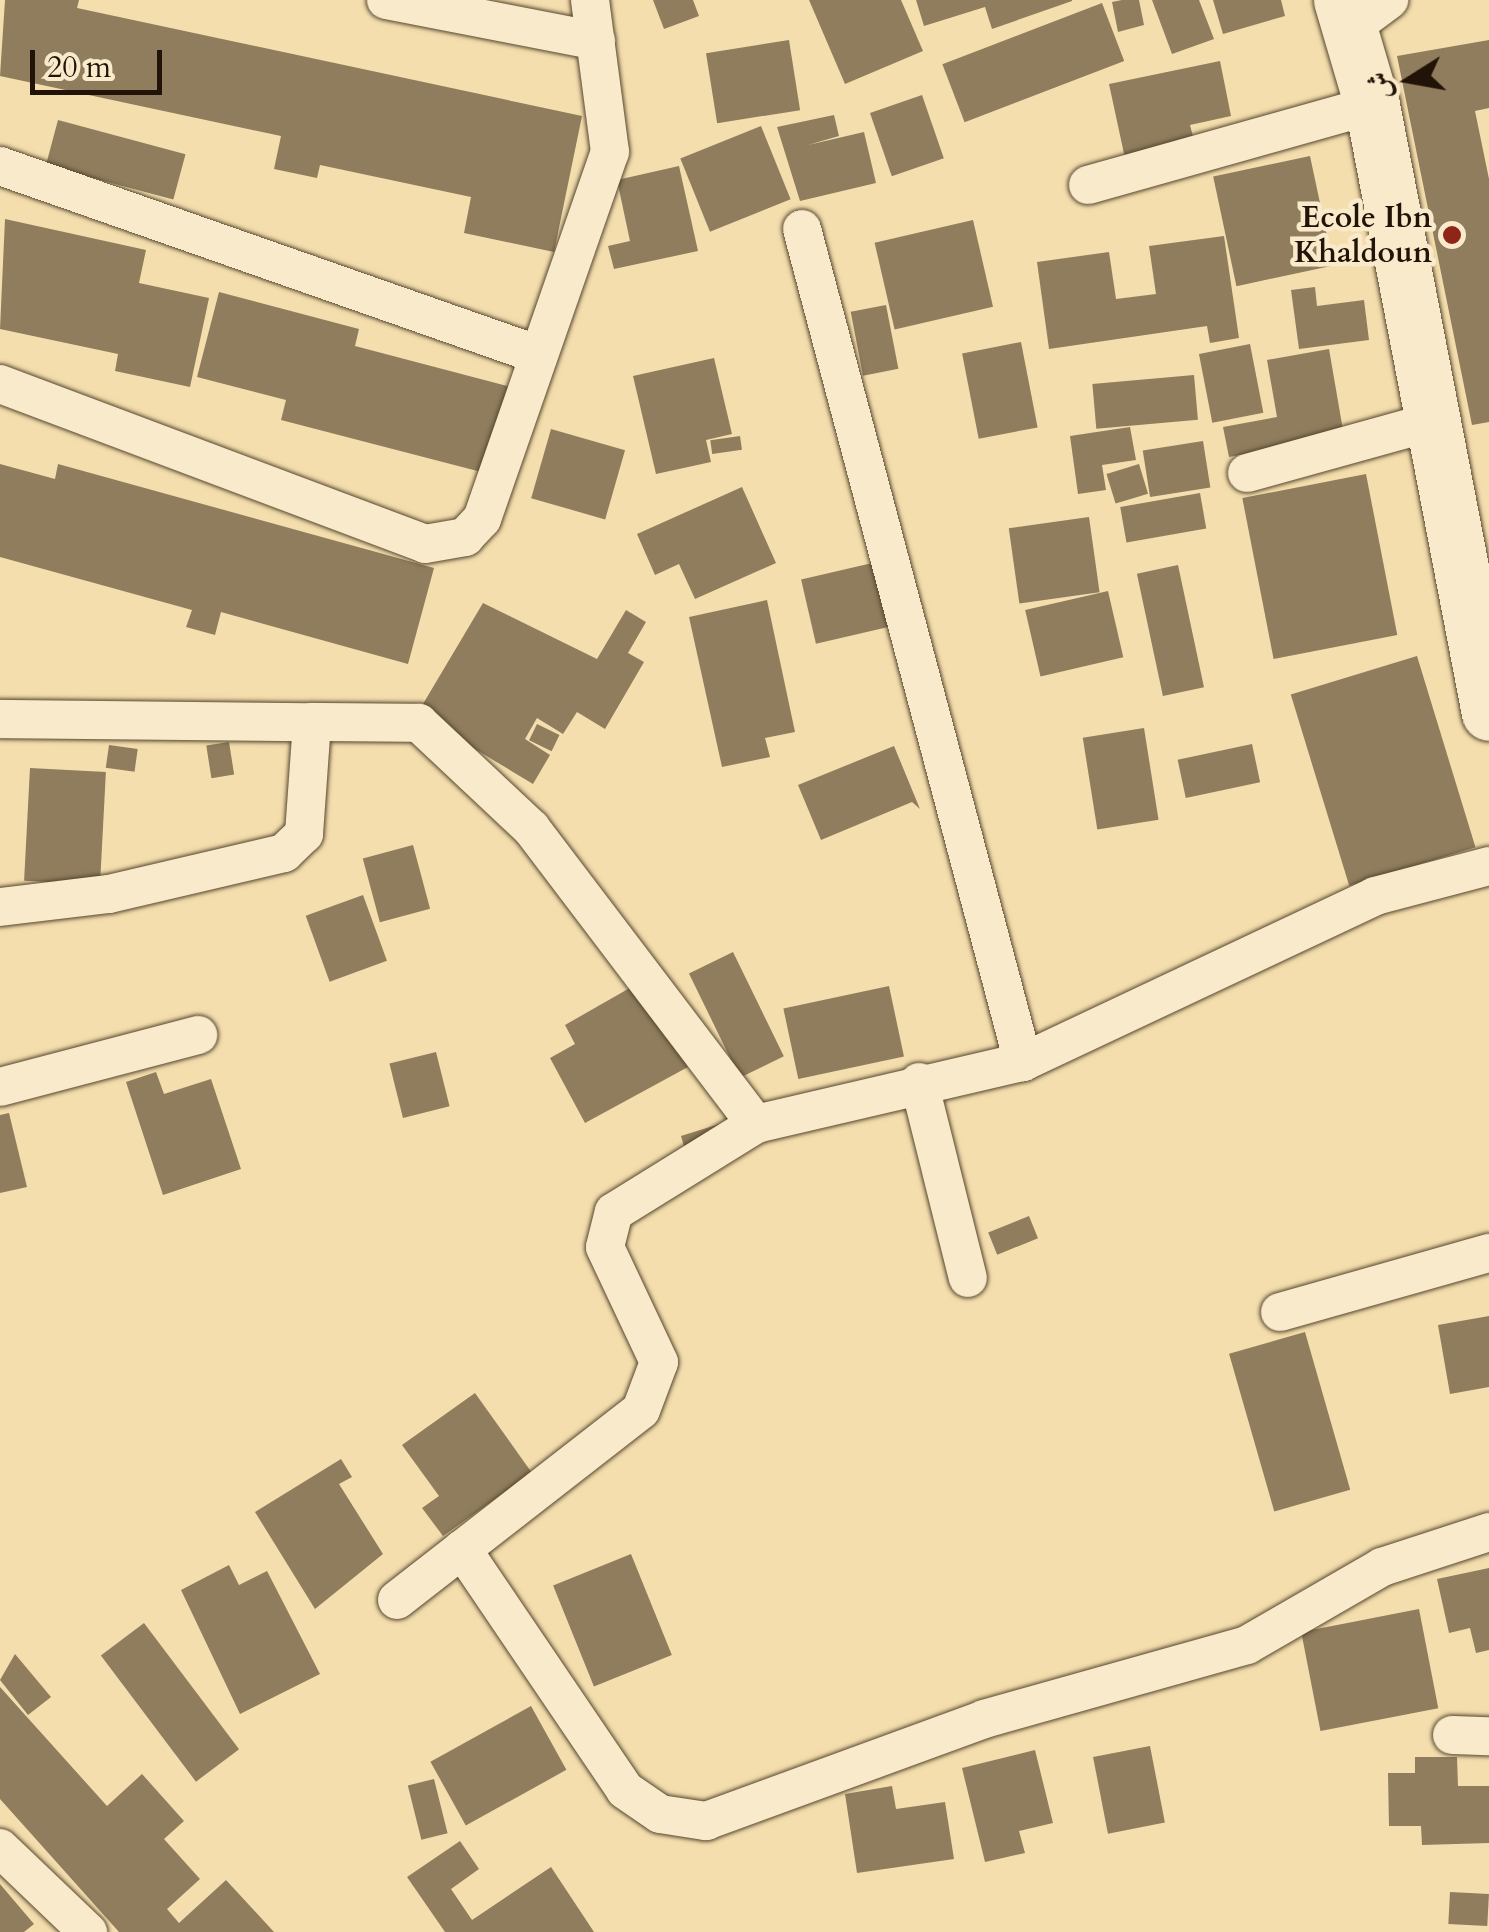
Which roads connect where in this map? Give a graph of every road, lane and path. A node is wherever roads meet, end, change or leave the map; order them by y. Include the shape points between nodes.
1 (386, 0) edge
2 (590, 0) edge
3 (1361, 8) edge
4 (596, 41) junction
5 (1372, 105) junction
6 (0, 166) edge
7 (1088, 184) dead end
8 (802, 230) dead end
9 (539, 355) junction
10 (0, 384) edge
11 (1434, 421) junction
12 (1247, 473) dead end
13 (1489, 713) edge
14 (0, 719) edge
15 (312, 722) junction
16 (1489, 866) edge
17 (0, 907) edge
18 (198, 1035) dead end
19 (1023, 1062) junction
20 (919, 1082) junction
21 (0, 1087) edge
22 (756, 1124) junction
23 (1489, 1254) edge
24 (968, 1278) dead end
25 (1280, 1312) dead end
26 (1489, 1532) edge
27 (462, 1549) junction
28 (397, 1600) dead end
29 (0, 1848) edge
30 (88, 1932) edge

1 - 4 street
2 - 4 street
3 - 5 street
4 - 9 street via 610,152
5 - 7 street
5 - 11 street
6 - 9 street
8 - 19 street
9 - 10 street via 482,519 464,538 425,544
11 - 12 street
11 - 13 street
14 - 15 street
15 - 17 street via 304,834 284,853 109,894
15 - 22 street via 405,719 443,737 532,828
16 - 19 street via 1375,896
18 - 21 street
19 - 20 street
20 - 22 street
20 - 24 street
22 - 27 street via 614,1212 604,1230 659,1362 641,1410
23 - 25 street
26 - 27 street via 1382,1567 1247,1645 984,1719 706,1821 660,1814 624,1790
27 - 28 street
29 - 30 street

